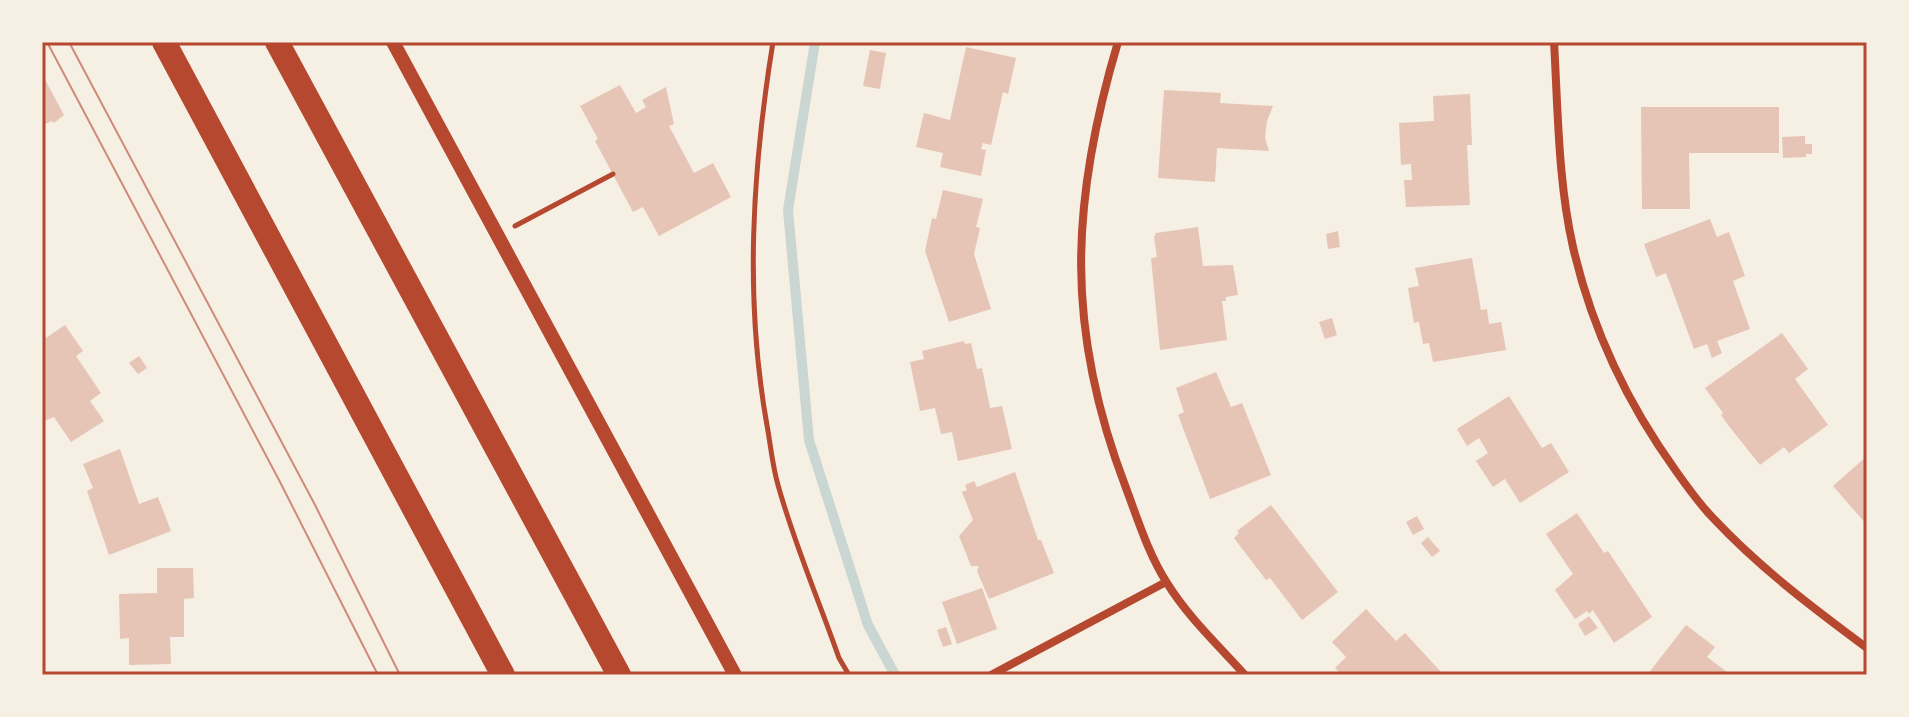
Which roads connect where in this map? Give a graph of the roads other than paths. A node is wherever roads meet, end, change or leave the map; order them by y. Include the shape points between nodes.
1 (164, 42) edge
2 (277, 42) edge
3 (393, 42) edge
4 (1118, 42) edge
5 (1554, 42) edge
6 (1166, 582) junction
7 (1867, 648) edge
8 (503, 675) edge
9 (619, 675) edge
10 (735, 675) edge
11 (991, 675) edge
12 (1245, 675) edge

1 - 8 highway
2 - 9 highway
3 - 10 street
4 - 6 street via 1101,97 1083,206 1084,328 1111,448
5 - 7 street via 1560,150 1573,245 1591,313 1618,378 1647,430 1713,519 1769,572
6 - 11 street
6 - 12 street

